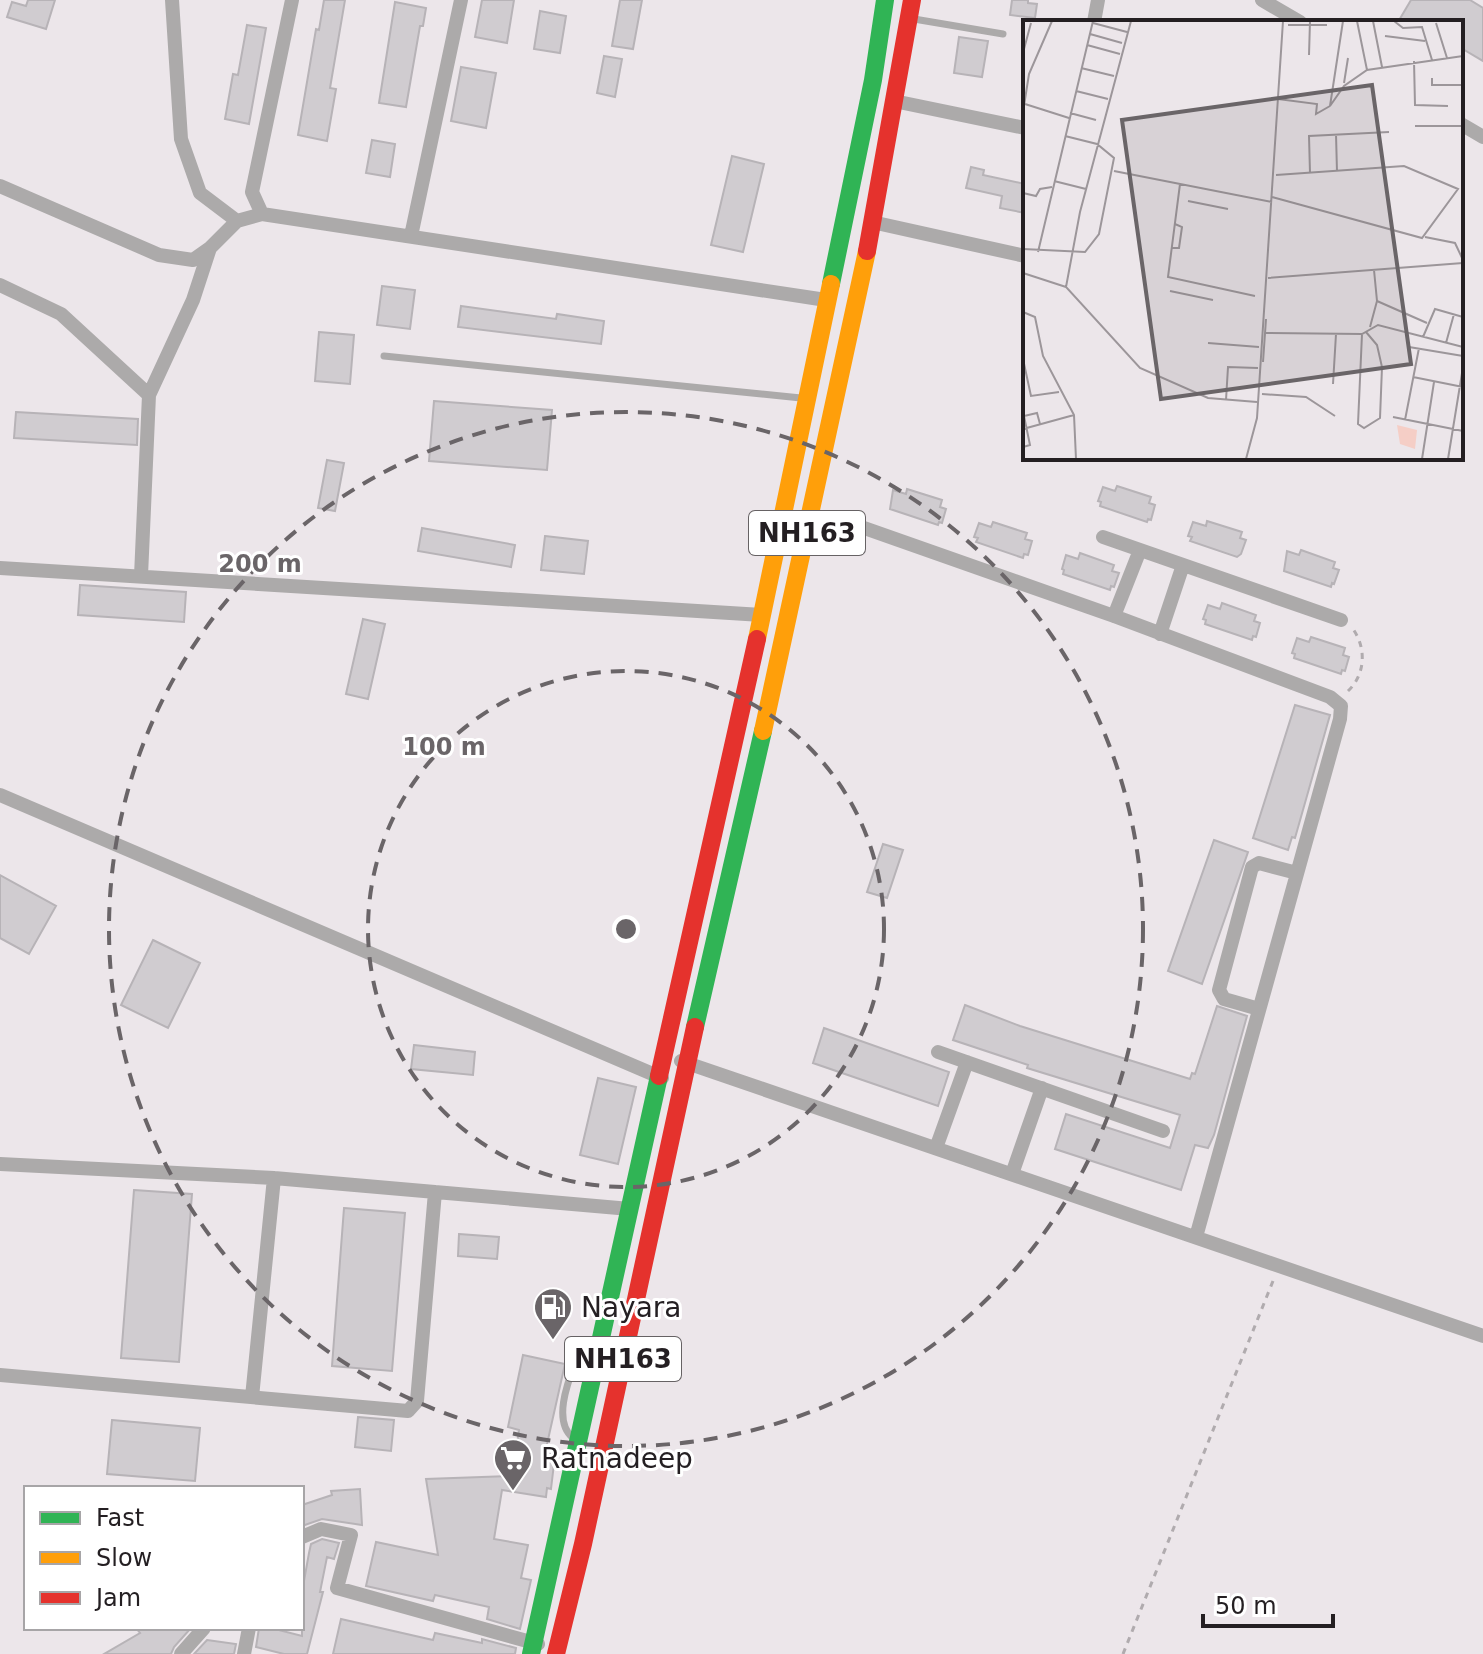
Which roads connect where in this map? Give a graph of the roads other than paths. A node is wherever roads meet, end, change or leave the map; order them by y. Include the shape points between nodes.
1 (172, 0) edge
2 (292, 0) edge
3 (461, 0) edge
4 (885, 0) edge
5 (1098, 0) edge
6 (1262, 0) edge
7 (910, 9) edge
8 (1094, 20) edge
9 (1297, 20) edge
10 (1003, 34) dead end
11 (894, 101) junction
12 (1463, 125) edge
13 (1023, 128) edge
14 (1483, 137) edge
15 (0, 186) edge
16 (262, 214) junction
17 (237, 221) junction
18 (872, 222) junction
19 (411, 236) junction
20 (210, 248) junction
21 (1023, 256) edge
22 (0, 285) edge
23 (826, 300) junction
24 (384, 356) dead end
25 (149, 395) junction
26 (807, 398) junction
27 (850, 523) dead end
28 (1103, 537) dead end
29 (1140, 550) junction
30 (1183, 565) junction
31 (0, 568) edge
32 (141, 576) junction
33 (762, 615) junction
34 (1114, 616) junction
35 (1341, 620) road end
36 (1160, 634) junction
37 (0, 795) edge
38 (1297, 873) junction
39 (1259, 1009) junction
40 (938, 1052) dead end
41 (664, 1055) junction
42 (967, 1062) junction
43 (687, 1063) junction
44 (659, 1077) junction
45 (682, 1085) junction
46 (1042, 1088) junction
47 (1163, 1131) dead end
48 (936, 1148) junction
49 (0, 1164) edge
50 (1012, 1174) junction
51 (274, 1178) junction
52 (435, 1192) junction
53 (630, 1209) junction
54 (1196, 1237) junction
55 (1483, 1336) edge
56 (0, 1375) edge
57 (252, 1397) junction
58 (304, 1536) edge
59 (202, 1630) edge
60 (249, 1630) edge
61 (532, 1649) edge
62 (557, 1651) edge
63 (181, 1654) edge
64 (244, 1654) edge

1 - 17 street via 181,139 200,193
2 - 16 street via 252,192
3 - 19 street
4 - 23 highway, NH163
5 - 8 street
6 - 9 street
7 - 10 lane
7 - 11 highway, NH163
11 - 13 street
11 - 18 highway, NH163
12 - 14 street
15 - 20 street via 159,255 193,260
16 - 17 street
16 - 19 street
17 - 20 street
18 - 21 street
18 - 43 highway, NH163 via 793,602
19 - 23 street
20 - 25 street via 193,300
22 - 25 street via 61,314
23 - 26 highway, NH163
24 - 26 lane
25 - 32 street
26 - 33 highway, NH163
27 - 34 street
28 - 29 street
29 - 30 street
29 - 34 street
30 - 35 street
30 - 36 street
31 - 32 street
32 - 33 street
33 - 41 highway, NH163
34 - 36 street
36 - 38 street via 1341,706
37 - 44 street
38 - 39 street
38 - 39 street via 1254,864 1219,985 1224,999
39 - 54 street
40 - 42 street
41 - 43 street
41 - 44 highway, NH163
42 - 46 street
42 - 48 street
43 - 45 highway, NH163
43 - 48 street
44 - 45 street
44 - 53 highway, NH163
45 - 62 highway, NH163
46 - 47 street
46 - 50 street
48 - 50 street
49 - 51 street
50 - 54 street
51 - 52 street
51 - 57 street
52 - 53 street
52 - 57 street via 417,1401 408,1411
53 - 61 highway, NH163
54 - 55 street
56 - 57 street
58 - 61 street via 321,1529 351,1535 337,1588
59 - 63 street
60 - 64 street
61 - 62 street

